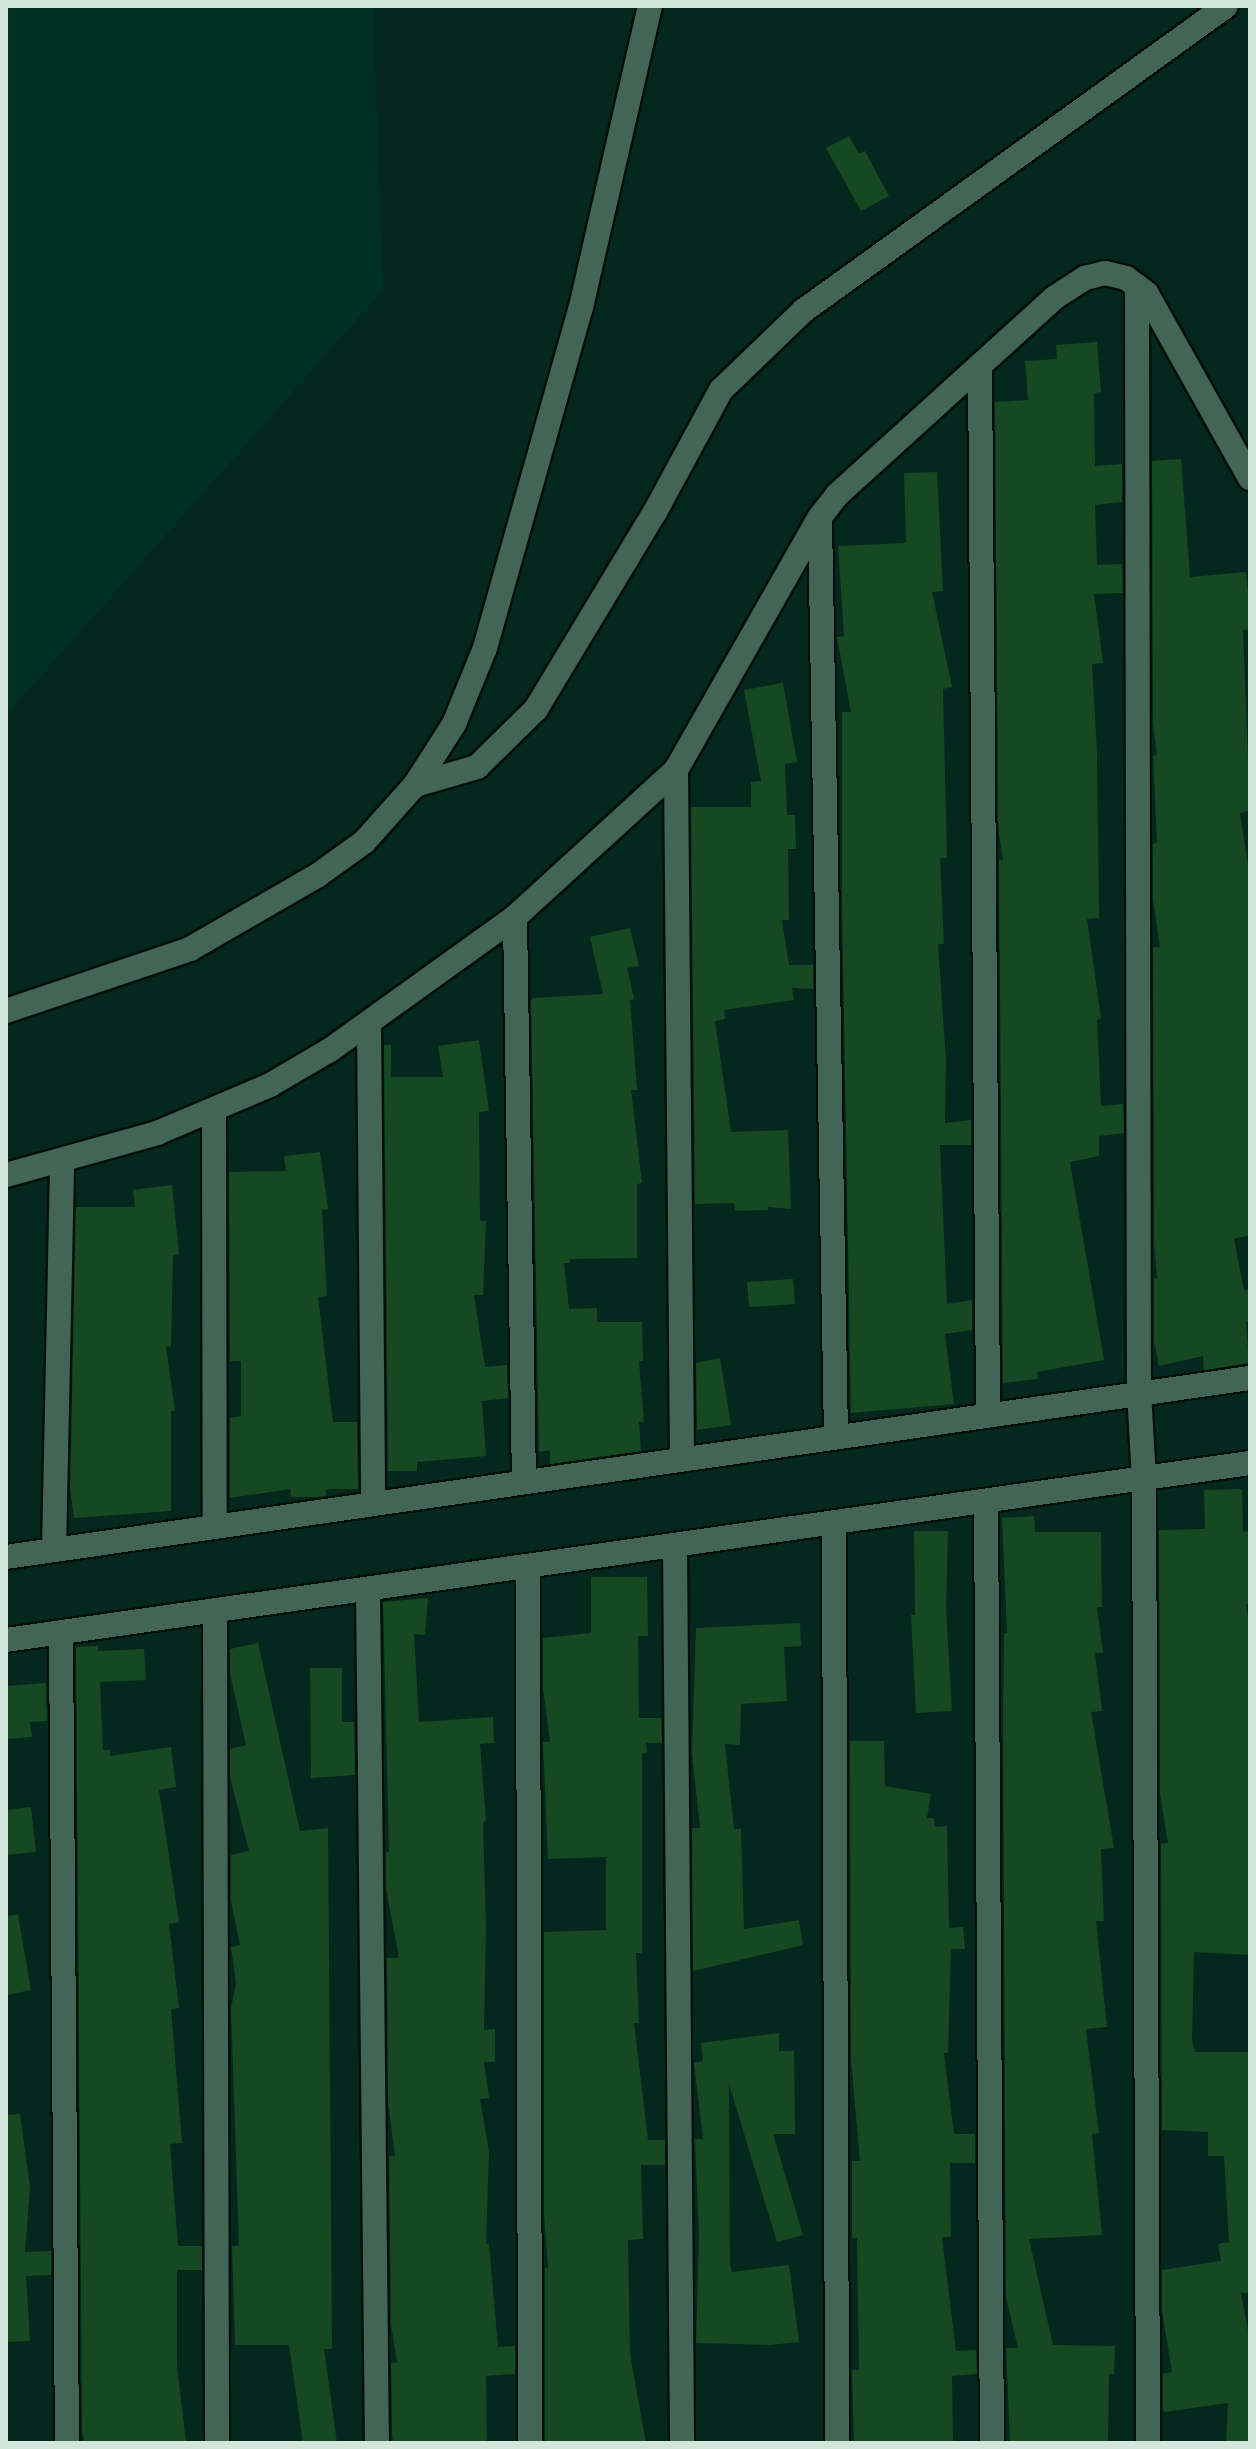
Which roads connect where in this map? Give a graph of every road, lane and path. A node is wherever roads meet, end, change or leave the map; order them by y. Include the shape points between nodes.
1 (650, 6) edge
2 (1226, 6) edge
3 (1137, 286) junction
4 (980, 365) junction
5 (1250, 478) edge
6 (820, 517) junction
7 (676, 770) junction
8 (415, 785) junction
9 (515, 917) junction
10 (6, 1011) edge
11 (369, 1023) junction
12 (214, 1110) junction
13 (62, 1160) junction
14 (6, 1175) edge
15 (1250, 1378) edge
16 (1139, 1392) junction
17 (988, 1415) junction
18 (836, 1437) junction
19 (682, 1459) junction
20 (1250, 1463) edge
21 (1144, 1478) junction
22 (524, 1482) junction
23 (986, 1501) junction
24 (373, 1504) junction
25 (834, 1523) junction
26 (215, 1527) junction
27 (675, 1545) junction
28 (54, 1550) junction
29 (6, 1557) edge
30 (528, 1566) junction
31 (368, 1589) junction
32 (215, 1610) junction
33 (61, 1633) junction
34 (6, 1640) edge
35 (67, 2443) edge
36 (217, 2443) edge
37 (377, 2443) edge
38 (530, 2443) edge
39 (682, 2443) edge
40 (837, 2443) edge
41 (992, 2443) edge
42 (1148, 2443) edge

1 - 8 street via 581,307 485,648 454,724
2 - 8 street via 792,321 721,390 655,512 536,709 477,767
3 - 4 street via 1105,273 1085,278 1054,298
3 - 5 street via 1147,294
3 - 16 street
4 - 6 street via 860,473
4 - 17 street
6 - 7 street
6 - 18 street
7 - 9 street
7 - 19 street
8 - 10 street via 364,842 318,875 190,949
9 - 11 street
9 - 22 street
11 - 12 street via 270,1085
11 - 24 street
12 - 13 street via 157,1133
12 - 26 street
13 - 14 street
13 - 28 street
15 - 16 street
16 - 17 street
16 - 21 street
17 - 18 street
18 - 19 street
19 - 22 street
20 - 21 street
21 - 23 street
21 - 42 street
22 - 24 street
23 - 25 street
23 - 41 street
24 - 26 street
25 - 27 street
25 - 40 street
26 - 28 street
27 - 30 street
27 - 39 street
28 - 29 street
30 - 31 street
30 - 38 street
31 - 32 street
31 - 37 street
32 - 33 street
32 - 36 street
33 - 34 street
33 - 35 street

